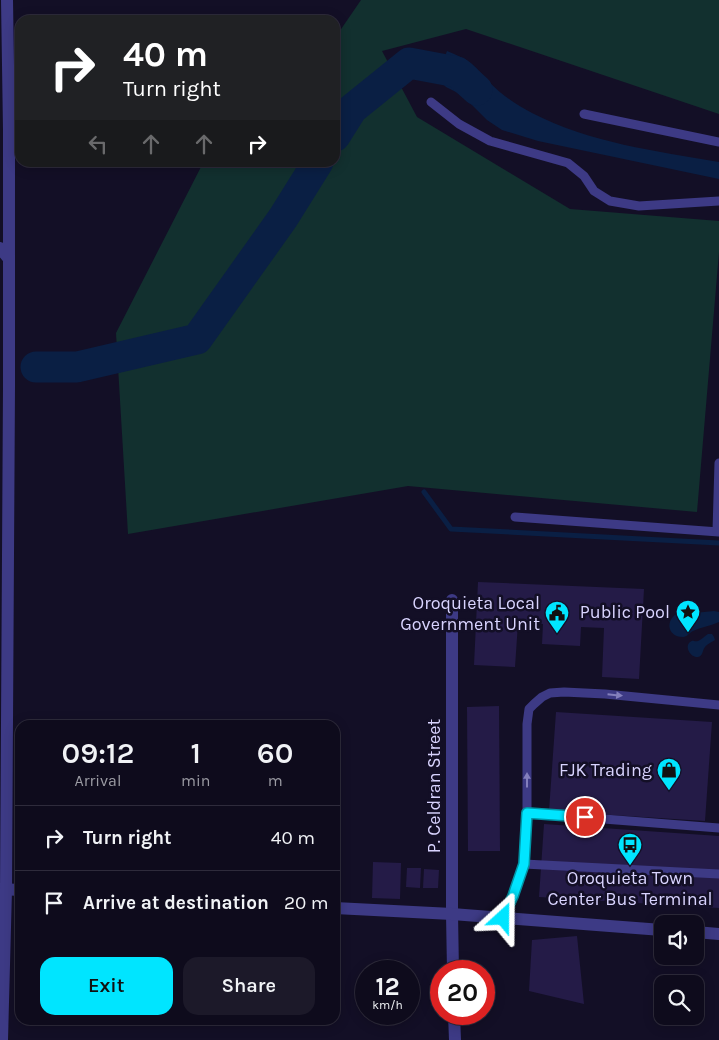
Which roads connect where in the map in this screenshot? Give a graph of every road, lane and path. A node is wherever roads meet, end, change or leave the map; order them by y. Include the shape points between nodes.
1 (7, 0) edge
2 (431, 102) dead end
3 (584, 114) dead end
4 (719, 142) edge
5 (719, 201) edge
6 (0, 248) edge
7 (9, 259) junction
8 (719, 463) edge
9 (515, 517) dead end
10 (718, 532) edge
11 (452, 600) dead end
12 (719, 705) edge
13 (527, 813) junction
14 (719, 828) edge
15 (524, 864) junction
16 (719, 874) edge
17 (3, 889) edge
18 (340, 908) edge
19 (452, 914) junction
20 (503, 918) junction
21 (654, 929) edge
22 (704, 933) edge
23 (719, 934) edge
24 (453, 960) edge
25 (454, 1025) edge
26 (2, 1040) edge
27 (455, 1040) edge

1 - 7 street
2 - 5 lane via 458,124 490,141 568,163 584,176 594,191 610,201 639,206
3 - 4 lane
6 - 7 street
7 - 17 street
8 - 10 lane
9 - 10 lane
11 - 19 street, P. Celdran Street
13 -> 12 lane via 528,714 542,697 564,692
13 - 14 lane
13 - 15 lane
15 - 16 lane
15 - 20 lane
17 - 26 street
18 - 19 street
19 - 20 street
19 - 24 street, P. Celdran Street
20 - 21 street
22 - 23 street
25 - 27 street

